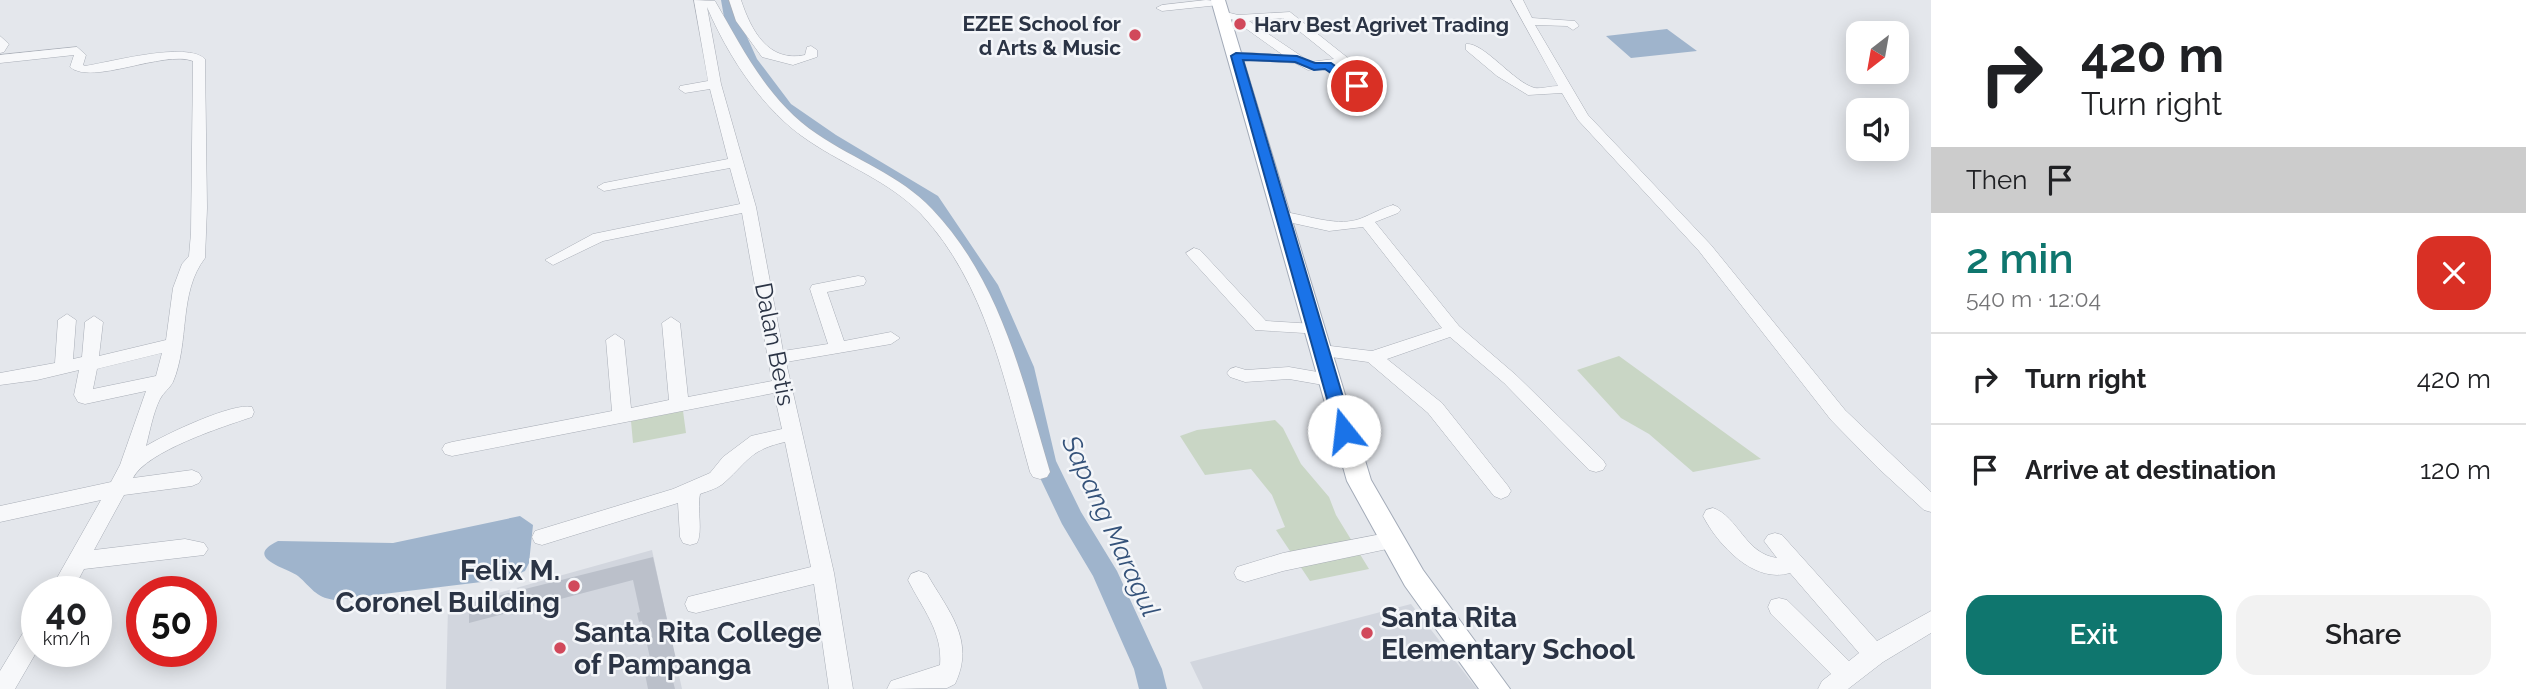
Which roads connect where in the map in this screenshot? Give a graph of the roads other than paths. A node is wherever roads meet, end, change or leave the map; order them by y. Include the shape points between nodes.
1 (735, 0) edge
2 (1517, 0) edge
3 (700, 1) edge
4 (1179, 3) edge
5 (1162, 8) dead end
6 (1224, 8) edge
7 (1528, 21) junction
8 (1570, 22) dead end
9 (0, 40) edge
10 (1470, 47) dead end
11 (0, 49) edge
12 (811, 50) dead end
13 (1236, 56) junction
14 (0, 59) edge
15 (1297, 59) junction
16 (1327, 65) junction
17 (715, 84) junction
18 (685, 89) dead end
19 (1565, 89) junction
20 (1365, 91) dead end
21 (737, 162) junction
22 (604, 187) dead end
23 (748, 207) junction
24 (1393, 210) dead end
25 (1284, 217) junction
26 (1367, 222) junction
27 (1194, 253) dead end
28 (553, 260) dead end
29 (858, 281) dead end
30 (67, 320) dead end
31 (94, 322) dead end
32 (671, 323) dead end
33 (1315, 330) junction
34 (1453, 330) junction
35 (891, 338) dead end
36 (615, 340) dead end
37 (173, 344) junction
38 (838, 348) junction
39 (1322, 351) junction
40 (1373, 357) junction
41 (776, 358) junction
42 (89, 363) junction
43 (64, 367) junction
44 (1236, 373) dead end
45 (0, 379) edge
46 (1329, 380) junction
47 (164, 381) junction
48 (783, 385) junction
49 (679, 404) junction
50 (245, 412) dead end
51 (622, 415) junction
52 (793, 433) junction
53 (452, 449) dead end
54 (1596, 464) dead end
55 (130, 465) junction
56 (1040, 472) dead end
57 (192, 478) dead end
58 (118, 488) junction
59 (691, 488) junction
60 (1501, 491) dead end
61 (1931, 504) edge
62 (0, 514) edge
63 (1713, 516) dead end
64 (542, 537) dead end
65 (690, 537) dead end
66 (1392, 540) junction
67 (1775, 541) dead end
68 (197, 549) dead end
69 (78, 561) junction
70 (1793, 563) junction
71 (823, 573) junction
72 (1245, 573) dead end
73 (69, 576) edge
74 (919, 580) dead end
75 (696, 604) dead end
76 (1779, 607) dead end
77 (1931, 621) edge
78 (1875, 655) junction
79 (21, 657) edge
80 (1839, 681) edge
81 (2, 689) edge
82 (841, 689) edge
83 (899, 689) edge
84 (1496, 689) edge

1 - 12 street via 765,54 793,61 811,57
2 - 7 street
3 - 17 street, Dalan Betis
3 - 56 street via 711,3 720,26 793,124 906,192 943,229 982,292
4 - 5 street
4 - 6 street
6 - 13 main road
6 - 15 street
6 - 16 street via 1290,15 1344,61
7 - 8 street
7 - 19 street
9 - 11 street
10 - 19 street via 1534,92
13 - 15 street
13 - 25 main road
14 - 37 street via 77,51 76,67 84,69 198,57 198,248 181,288
15 - 16 street via 1308,66
16 - 20 street
17 - 18 street
17 - 21 street, Dalan Betis
19 - 61 street via 1583,117 1705,248 1838,415
21 - 22 street
21 - 23 street, Dalan Betis
23 - 28 street via 598,237
23 - 41 street, Dalan Betis
24 - 26 street
25 - 26 street via 1329,226
25 - 33 main road
26 - 34 street
27 - 33 street via 1261,326
29 - 38 street via 818,289
30 - 43 street
31 - 42 street
32 - 49 street
33 - 39 main road
34 - 40 street
34 - 54 street
35 - 38 street
36 - 51 street
37 - 42 street
37 - 47 street
38 - 41 street
39 - 40 street
39 - 46 main road
40 - 60 street via 1435,408
41 - 48 street, Dalan Betis
42 - 43 street
42 - 47 street via 85,397
43 - 45 street
44 - 46 street via 1289,373
46 - 66 main road via 1359,481
47 - 55 street via 151,398
48 - 49 street
48 - 52 street, Dalan Betis
49 - 51 street
50 - 55 street via 186,432
51 - 53 street
52 - 59 street via 750,445 717,478
52 - 71 street, Dalan Betis
55 - 58 street
57 - 58 street
58 - 62 street
58 - 69 street
59 - 64 street
59 - 65 street via 687,510
63 - 70 street via 1762,563 1776,568
66 - 72 street
66 - 84 main road via 1446,624
67 - 70 street
68 - 69 street
69 - 73 street
70 - 78 street
71 - 75 street
71 - 82 street, Dalan Betis
74 - 83 street via 954,646 954,667 947,677
76 - 80 street
77 - 78 street
78 - 80 street
79 - 81 street

